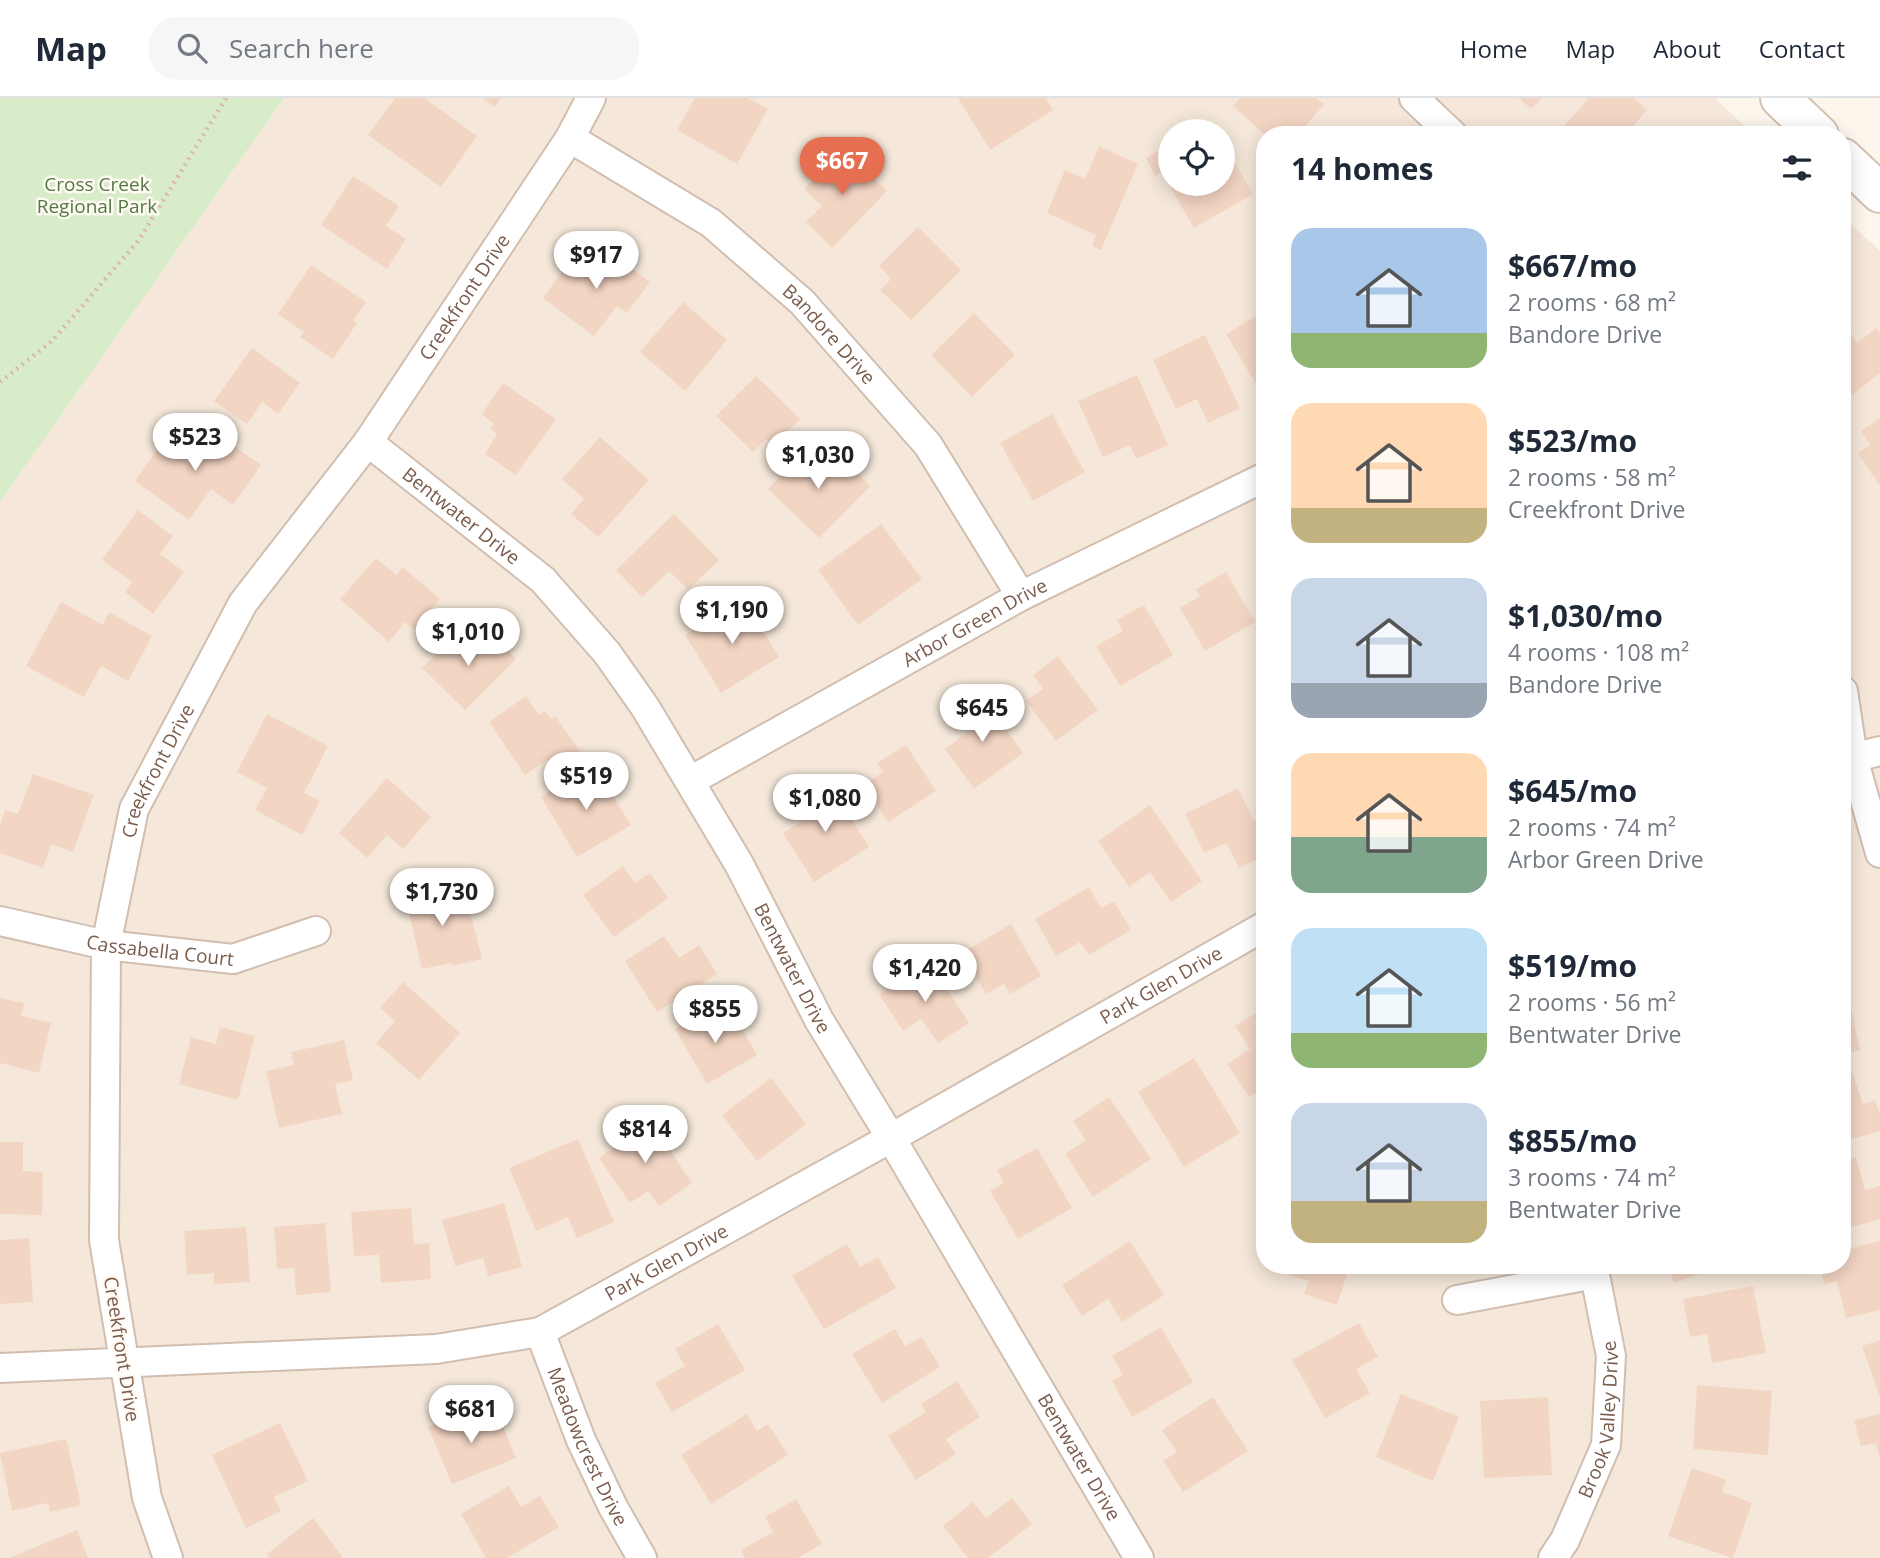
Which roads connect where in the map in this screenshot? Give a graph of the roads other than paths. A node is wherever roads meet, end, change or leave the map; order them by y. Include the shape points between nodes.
1 (591, 98) edge
2 (1414, 98) edge
3 (1780, 98) edge
4 (1444, 126) edge
5 (1810, 126) edge
6 (570, 138) junction
7 (1851, 166) edge
8 (1880, 193) edge
9 (368, 442) junction
10 (1256, 481) edge
11 (1021, 596) junction
12 (1880, 751) edge
13 (1851, 758) edge
14 (1851, 768) edge
15 (690, 782) junction
16 (1880, 853) edge
17 (0, 921) edge
18 (316, 931) dead end
19 (1256, 931) edge
20 (106, 945) junction
21 (891, 1138) junction
22 (1572, 1274) edge
23 (1595, 1274) edge
24 (1457, 1300) dead end
25 (540, 1332) junction
26 (125, 1364) junction
27 (0, 1368) edge
28 (168, 1558) edge
29 (642, 1558) edge
30 (1139, 1558) edge
31 (1553, 1558) edge

1 - 6 street, Creekfront Drive
2 - 4 street
3 - 5 main road
6 - 9 street, Creekfront Drive
6 - 11 street, Bandore Drive via 711,223 802,302 928,445
7 - 8 main road
9 - 15 street, Bentwater Drive via 543,580 607,653
9 - 20 street, Creekfront Drive via 243,603 134,808
10 - 11 street, Arbor Green Drive
11 - 15 street, Arbor Green Drive
12 - 13 street
14 - 16 street
15 - 21 street, Bentwater Drive via 739,864 819,1020
17 - 20 street, Cassabella Court
18 - 20 street, Cassabella Court via 233,959
19 - 21 street, Park Glen Drive
20 - 26 street, Creekfront Drive via 104,1240
21 - 25 street, Park Glen Drive
21 - 30 street, Bentwater Drive
22 - 24 street, Brook Valley Drive
23 - 31 street, Brook Valley Drive via 1611,1356 1606,1446
25 - 26 street, Park Glen Drive via 436,1349
25 - 29 street, Meadowcrest Drive via 581,1440
26 - 27 street, Park Glen Drive
26 - 28 street, Creekfront Drive via 147,1499

